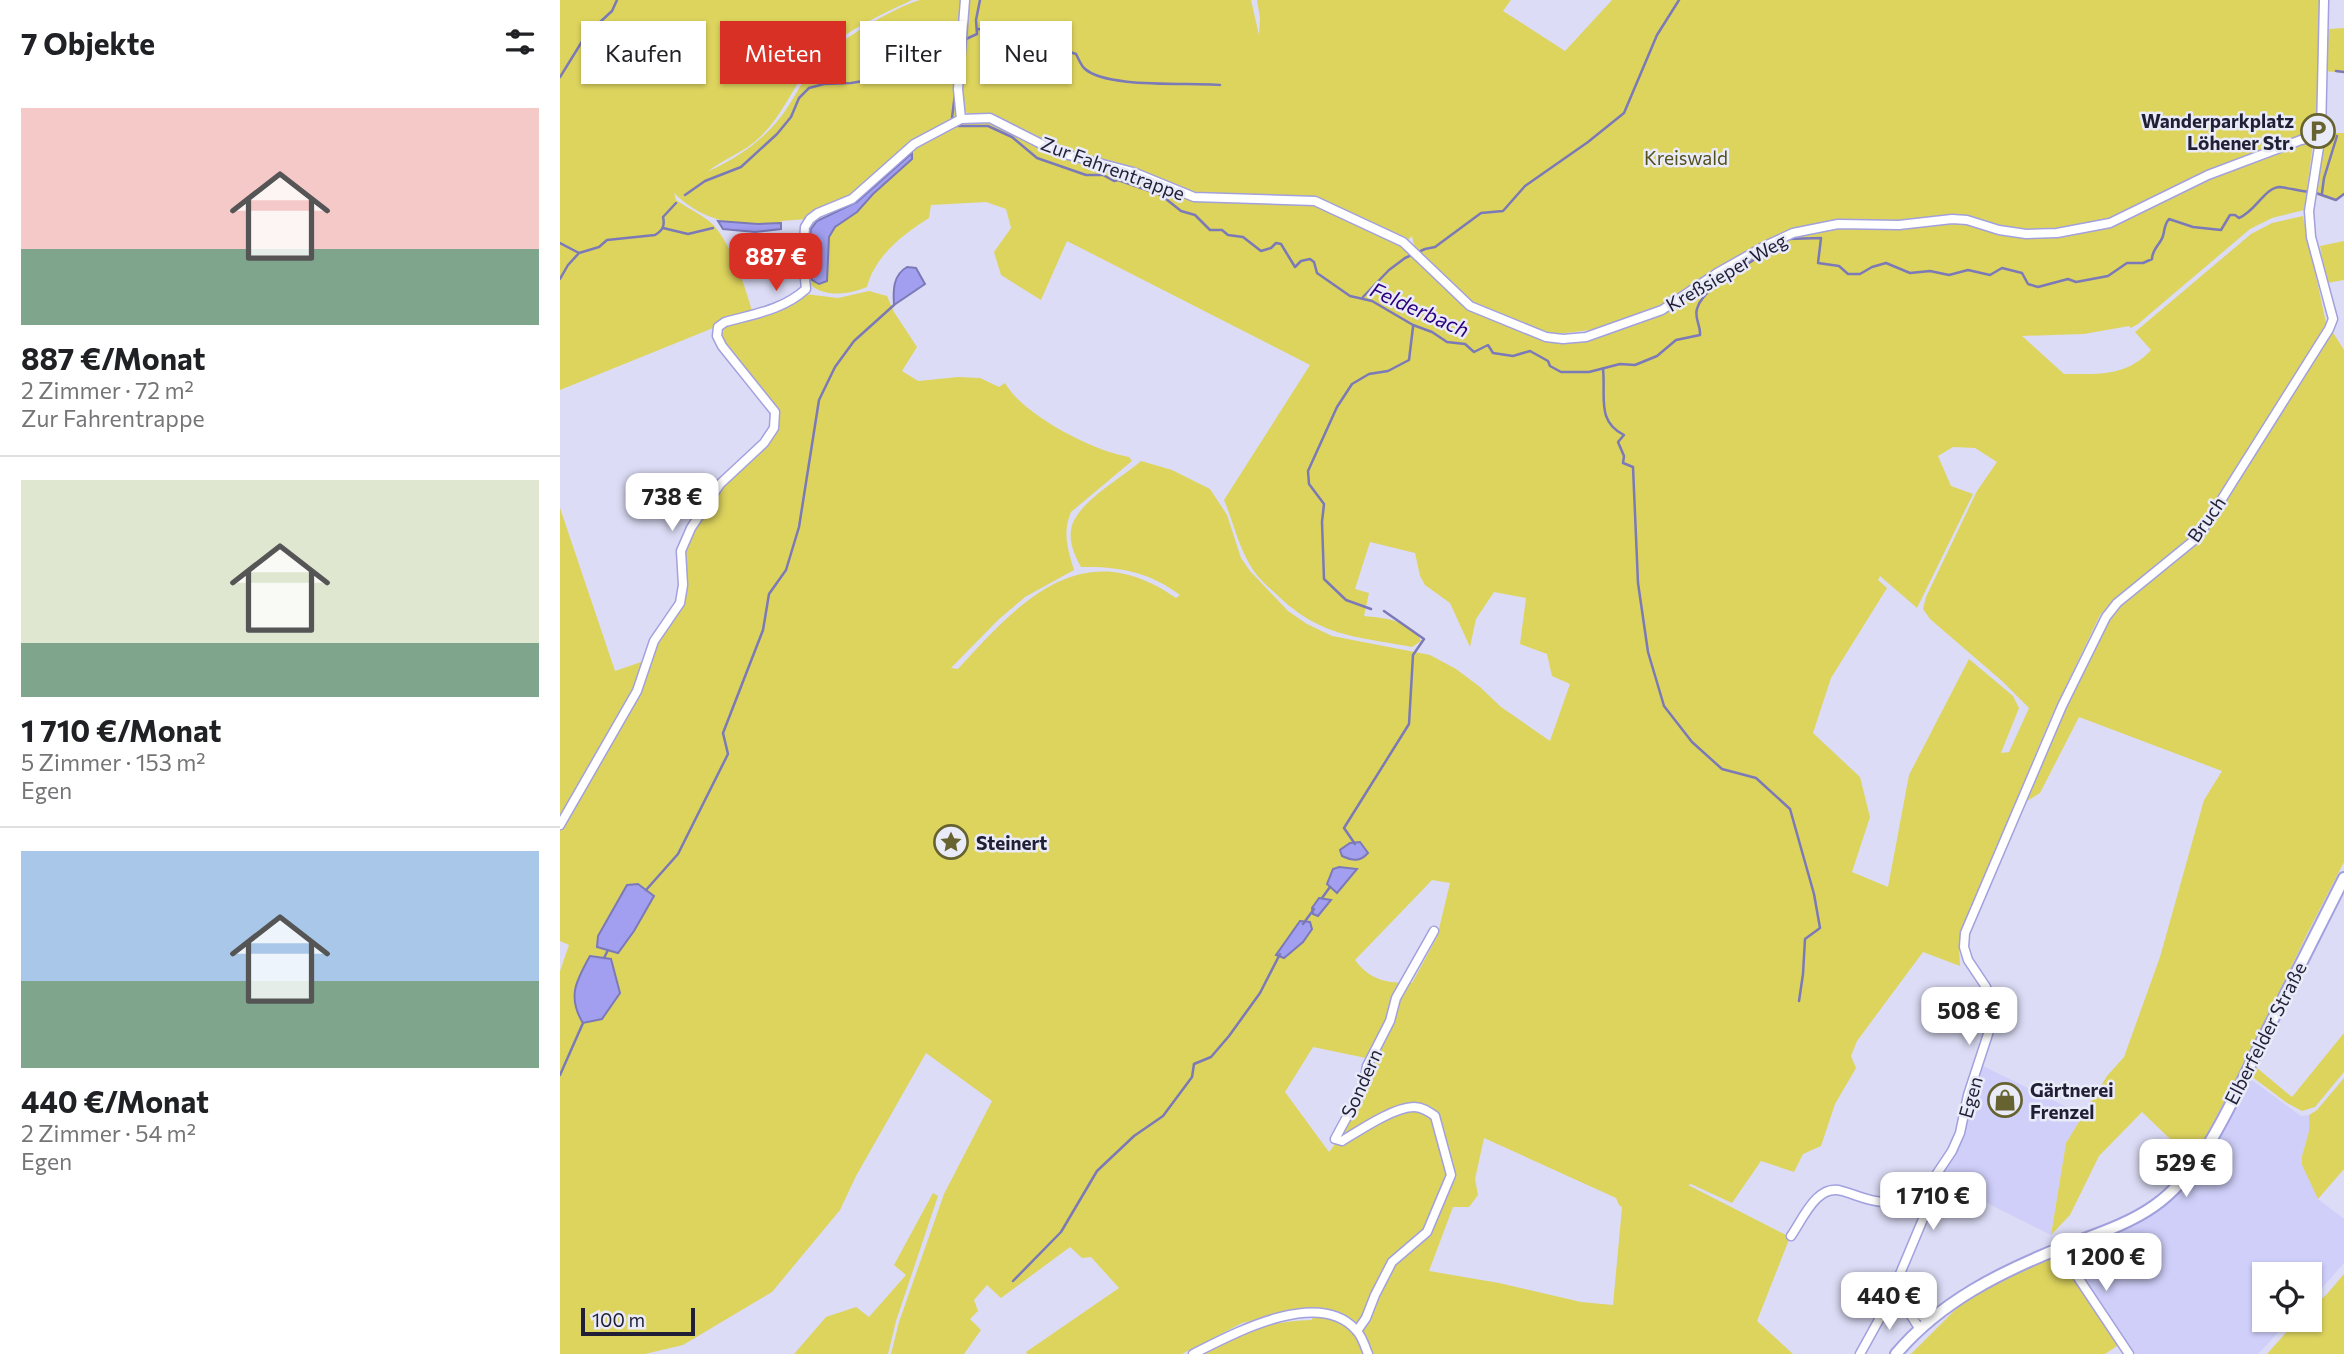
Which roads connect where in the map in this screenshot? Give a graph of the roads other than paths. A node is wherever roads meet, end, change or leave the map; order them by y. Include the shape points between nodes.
1 (965, 0) edge
2 (2324, 0) edge
3 (961, 119) junction
4 (2320, 135) junction
5 (1241, 198) joint
6 (560, 825) edge
7 (1990, 875) joint
8 (2344, 878) edge
9 (1434, 930) dead end
10 (1929, 1198) junction
11 (1791, 1236) dead end
12 (2059, 1249) junction
13 (1895, 1296) junction
14 (1923, 1324) junction
15 (1357, 1331) junction
16 (1193, 1354) edge
17 (1368, 1354) edge
18 (1860, 1354) edge
19 (1896, 1354) edge
20 (2129, 1354) edge

1 - 3 street via 958,89
2 - 4 street, Bruch
3 - 5 street, Zur Fahrentrappe via 990,118 1057,152 1133,172 1194,197
3 - 6 street via 914,144 852,199 810,219 805,227 803,258 806,289 794,300 718,327 722,346 775,412 774,428 720,484 691,528 681,551 680,603 654,640 637,691
4 - 5 street, Kreßsieper Weg via 2208,174 2110,223 2057,233 2026,234 1952,219 1838,225 1793,233 1717,273 1662,310 1563,340 1470,306 1403,242 1331,207 1303,199
4 - 7 street, Bruch via 2309,211 2311,237 2333,319 2329,329 2198,537 2106,617 2062,706
7 - 10 street, Egen via 1965,933 1964,947 1986,987 1992,1009 1989,1031 1960,1132
8 - 12 main road, Elberfelder Straße via 2208,1144 2189,1171 2164,1199 2136,1217
9 - 15 street, Sondern via 1396,998 1391,1021 1367,1066 1363,1087 1335,1137 1342,1141 1396,1111 1419,1107 1438,1124 1451,1175 1427,1232 1392,1262
10 - 11 street via 1887,1203 1830,1190 1812,1203
10 - 13 street, Egen
12 - 14 main road, Elberfelder Straße via 1994,1278
12 - 20 street
13 - 14 street
13 - 18 street, Egen
14 - 19 main road, Elberfelder Straße
15 - 16 street via 1331,1314 1287,1316 1243,1328
15 - 17 street

